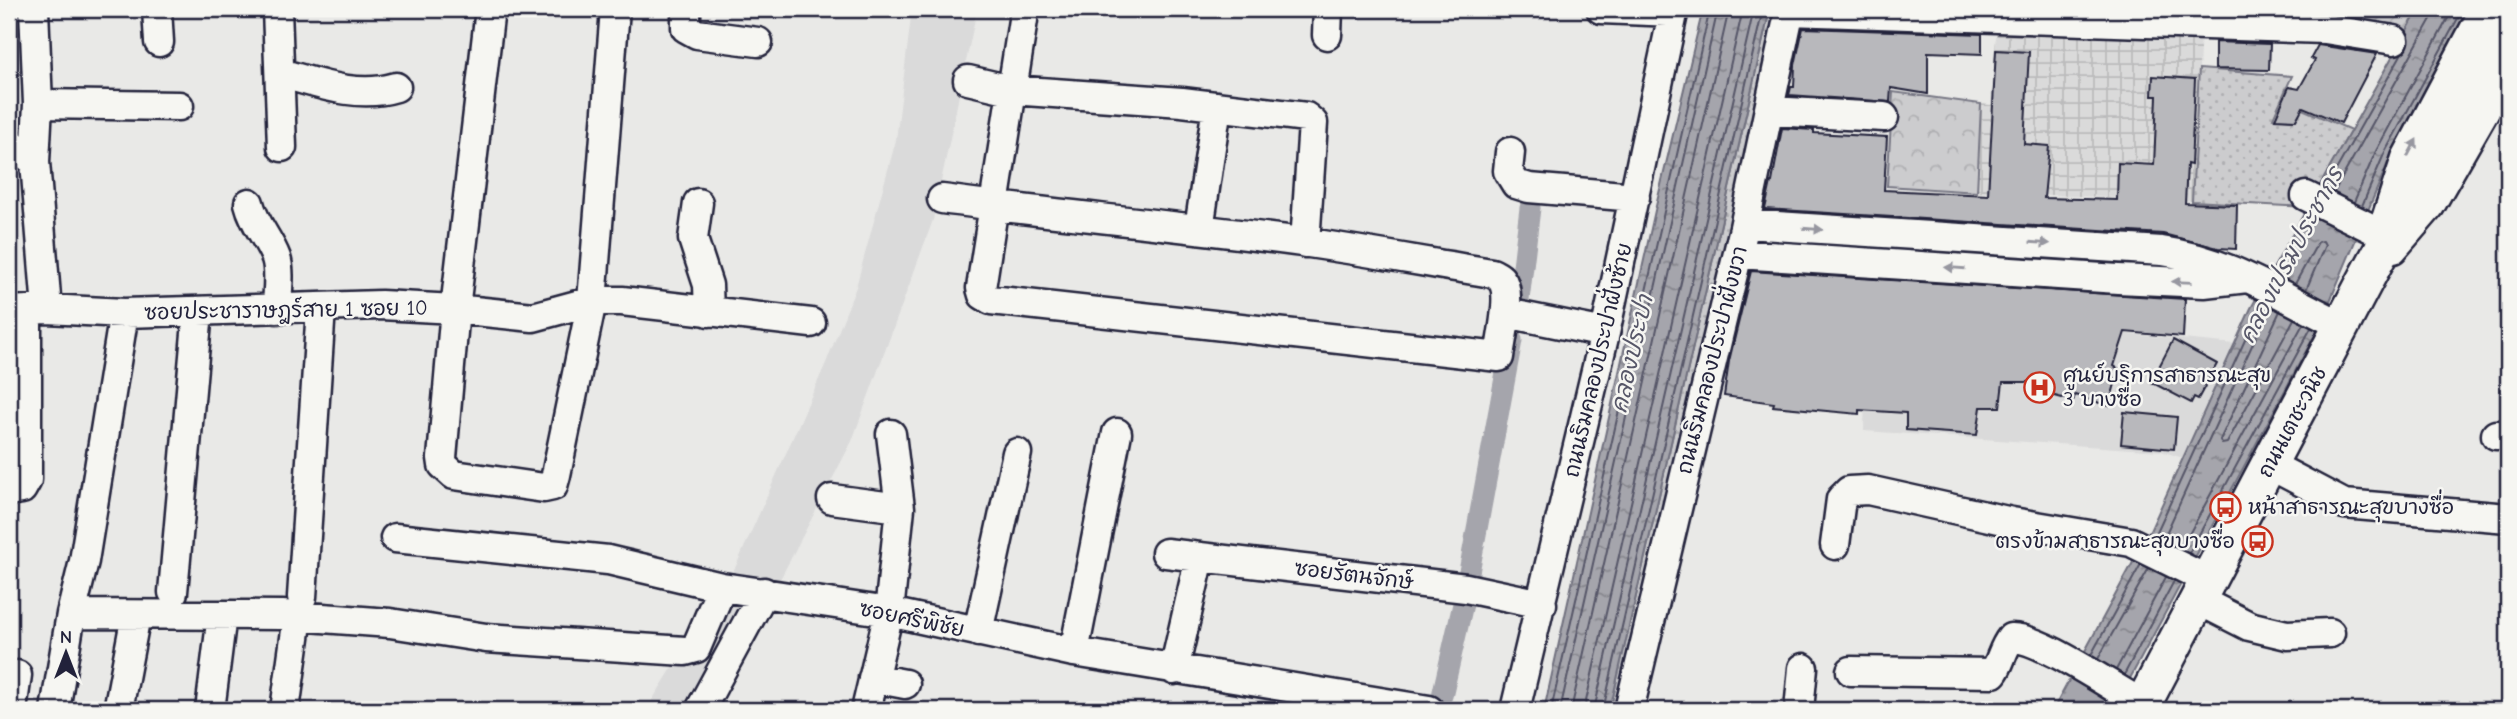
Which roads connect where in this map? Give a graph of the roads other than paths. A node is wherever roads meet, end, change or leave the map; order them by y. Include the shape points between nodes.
1 (34, 9) edge
2 (157, 9) edge
3 (277, 9) edge
4 (490, 9) edge
5 (615, 9) edge
6 (686, 9) edge
7 (1601, 9) edge
8 (2485, 9) edge
9 (1674, 10) edge
10 (1789, 10) edge
11 (2508, 16) edge
12 (1023, 20) dead end
13 (2393, 40) dead end
14 (159, 42) dead end
15 (758, 42) dead end
16 (2508, 70) edge
17 (280, 73) junction
18 (968, 79) dead end
19 (396, 87) dead end
20 (1011, 90) junction
21 (38, 104) junction
22 (179, 106) dead end
23 (1217, 106) junction
24 (1769, 111) junction
25 (1884, 117) dead end
26 (9, 142) edge
27 (282, 148) dead end
28 (1510, 152) dead end
29 (35, 162) junction
30 (2306, 196) dead end
31 (1635, 197) junction
32 (943, 199) dead end
33 (249, 203) dead end
34 (698, 203) dead end
35 (992, 206) junction
36 (1745, 225) junction
37 (1199, 229) junction
38 (2373, 229) junction
39 (1306, 243) junction
40 (1738, 254) junction
41 (2255, 281) junction
42 (2365, 281) junction
43 (593, 301) junction
44 (321, 308) junction
45 (277, 309) junction
46 (455, 309) junction
47 (28, 311) edge
48 (198, 311) junction
49 (709, 312) junction
50 (124, 313) junction
51 (1506, 313) junction
52 (2335, 322) junction
53 (811, 323) dead end
54 (1605, 333) junction
55 (1117, 433) dead end
56 (891, 434) dead end
57 (1017, 453) dead end
58 (2270, 465) junction
59 (9, 491) edge
60 (832, 499) dead end
61 (900, 508) junction
62 (2508, 518) edge
63 (395, 538) dead end
64 (1835, 545) dead end
65 (1166, 553) dead end
66 (1200, 556) junction
67 (2199, 584) junction
68 (722, 587) junction
69 (173, 592) dead end
70 (764, 592) junction
71 (1542, 604) junction
72 (300, 607) junction
73 (889, 612) junction
74 (71, 614) junction
75 (136, 615) junction
76 (222, 615) junction
77 (978, 632) junction
78 (2330, 633) dead end
79 (1074, 652) junction
80 (1803, 668) dead end
81 (1174, 670) junction
82 (1851, 671) dead end
83 (17, 675) dead end
84 (905, 684) dead end
85 (874, 701) edge
86 (2136, 703) edge
87 (12, 710) edge
88 (55, 710) edge
89 (118, 710) edge
90 (210, 710) edge
91 (285, 710) edge
92 (700, 710) edge
93 (1429, 710) edge
94 (1515, 710) edge
95 (1629, 710) edge
96 (1799, 710) edge

1 - 21 street
2 - 14 street
3 - 17 street
4 - 46 street
5 - 43 street
6 - 15 street via 687,27 697,34
7 - 9 street
38 -> 8 street, ถนนเตชะวนิช
9 - 31 street, ถนนริมคลองประปาฝั่งซ้าย
10 - 13 street via 2325,29
10 - 24 street, ถนนริมคลองประปาฝั่งขวา
11 - 42 main road, ถนนเตชะวนิช
12 - 20 street
16 - 42 street, ถนนเตชะวนิช via 2430,206
17 - 19 street via 349,91
17 - 27 street
18 - 20 street
20 - 23 street
20 - 35 street
21 - 22 street
21 - 29 street
23 - 37 street
23 - 39 street via 1297,115 1313,123
24 - 25 street
24 - 36 street, ถนนริมคลองประปาฝั่งขวา
26 - 29 street
28 - 31 street via 1508,171 1522,186
29 - 47 street
30 - 38 street
31 - 54 street, ถนนริมคลองประปาฝั่งซ้าย
32 - 35 street
33 - 45 street via 276,258
34 - 49 street via 693,239 708,285
35 - 37 street
35 - 51 street via 981,288 991,300 1499,357
36 - 40 street, ถนนริมคลองประปาฝั่งขวา
36 -> 41 street via 2162,251 2193,255
37 - 39 street
38 - 42 street, ถนนเตชะวนิช
39 - 51 street via 1492,273 1502,280 1506,291
41 -> 40 street via 2119,279
40 - 95 street, ถนนริมคลองประปาฝั่งขวา
41 - 52 street
42 - 52 main road, ถนนเตชะวนิช
43 - 46 street, ซอยประชาราษฎร์สาย 1 ซอย 10 via 533,317
43 - 46 street via 556,475 553,486 544,488 466,478 443,465
43 - 49 street, ซอยประชาราษฎร์สาย 1 ซอย 10 via 622,300
44 - 45 street, ซอยประชาราษฎร์สาย 1 ซอย 10
44 - 46 street, ซอยประชาราษฎร์สาย 1 ซอย 10
44 - 72 street
45 - 48 street, ซอยประชาราษฎร์สาย 1 ซอย 10
47 - 50 street, ซอยประชาราษฎร์สาย 1 ซอย 10
47 - 59 street via 27,480 22,489
48 - 50 street, ซอยประชาราษฎร์สาย 1 ซอย 10
48 - 69 street
49 - 53 street, ซอยประชาราษฎร์สาย 1 ซอย 10
50 - 74 street via 84,561
51 - 54 street
52 - 58 main road, ถนนเตชะวนิช
54 - 71 street, ถนนริมคลองประปาฝั่งซ้าย
55 - 79 street
56 - 61 street
57 - 77 street
58 - 62 street via 2344,504
58 - 67 main road, ถนนเตชะวนิช
60 - 61 street
61 - 73 street
63 - 68 street, ซอยศรีพิชัย via 608,561
64 - 67 street via 1841,499 1850,491 1868,490 2138,544
65 - 66 street, ซอยรัตนจักษ์
66 - 71 street, ซอยรัตนจักษ์ via 1465,588
66 - 81 street
67 - 78 street via 2249,626 2287,635
67 - 86 main road, ถนนเตชะวนิช
68 - 70 street, ซอยศรีพิชัย
68 - 72 street via 696,648 685,652 486,638
70 - 73 street, ซอยศรีพิชัย
70 - 92 street
71 - 94 street, ถนนริมคลองประปาฝั่งซ้าย
72 - 76 street
72 - 91 street
73 - 77 street, ซอยศรีพิชัย
73 - 85 street
74 - 75 street
74 - 88 street
75 - 76 street
75 - 89 street
76 - 90 street
77 - 79 street, ซอยศรีพิชัย
79 - 81 street, ซอยศรีพิชัย
80 - 96 street
81 - 93 street, ซอยศรีพิชัย
82 - 86 street via 1993,673 2006,645 2017,638 2070,662
83 - 87 street
84 - 85 street

